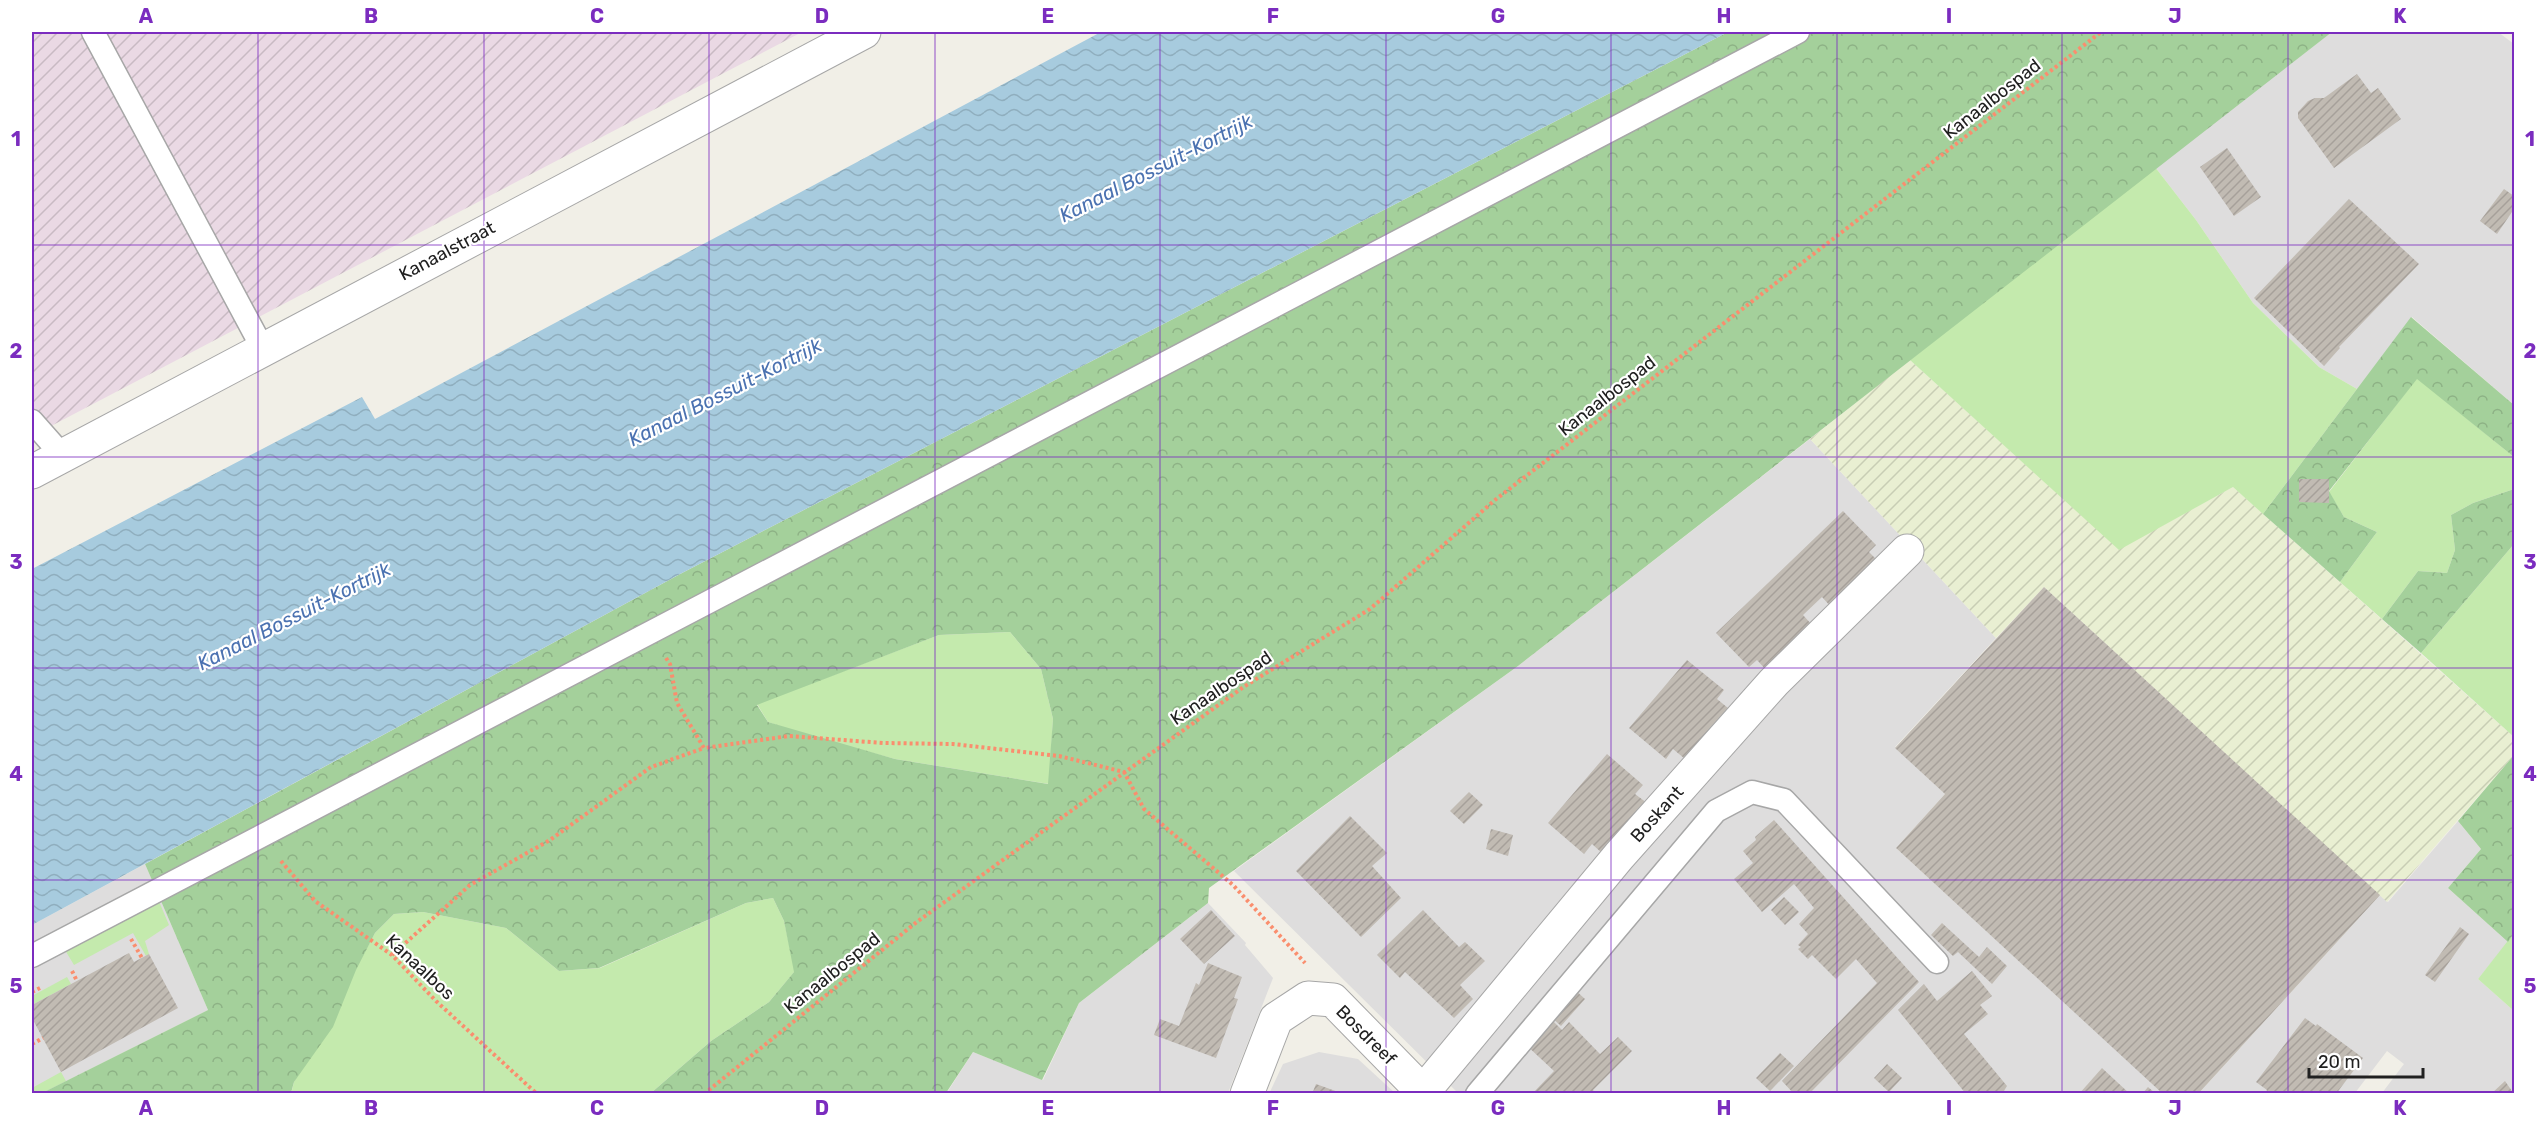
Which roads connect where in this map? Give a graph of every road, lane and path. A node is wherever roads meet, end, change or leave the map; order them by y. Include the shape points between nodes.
1 (93, 32) edge
2 (864, 32) edge
3 (1798, 32) edge
4 (2101, 32) edge
5 (263, 349) junction
6 (32, 421) edge
7 (62, 455) junction
8 (32, 472) edge
9 (1907, 551) dead end
10 (648, 633) junction
11 (704, 748) junction
12 (1124, 772) junction
13 (258, 838) junction
14 (392, 955) junction
15 (32, 956) edge
16 (1937, 962) dead end
17 (72, 971) dead end
18 (77, 981) dead end
19 (1333, 1000) junction
20 (43, 1038) dead end
21 (32, 1044) edge
22 (1424, 1093) edge
23 (537, 1094) edge
24 (704, 1094) edge
25 (1247, 1094) edge
26 (1477, 1094) edge

1 - 5 lane
2 - 5 street, Kanaalstraat
3 - 10 lane
4 - 12 path, Kanaalbospad via 1496,500 1370,609 1245,686
5 - 7 street, Kanaalstraat
6 - 7 lane
7 - 8 street, Kanaalstraat
9 - 22 street, Boskant via 1766,691 1619,856
10 - 11 path via 670,664 677,703
10 - 13 lane
11 - 12 path via 789,736 954,744 1059,756
11 - 14 path via 651,767 550,840 470,885
12 - 19 path via 1144,809 1233,885 1297,952
12 - 24 path, Kanaalbospad via 918,921
13 - 14 path, Kanaalbos via 315,901
13 - 15 lane
14 - 23 path, Kanaalbos
16 - 26 lane via 1784,800 1752,792 1716,811
17 - 18 path
19 - 22 street, Bosdreef
19 - 25 street, Bosdreef via 1308,998 1276,1019
20 - 21 path

